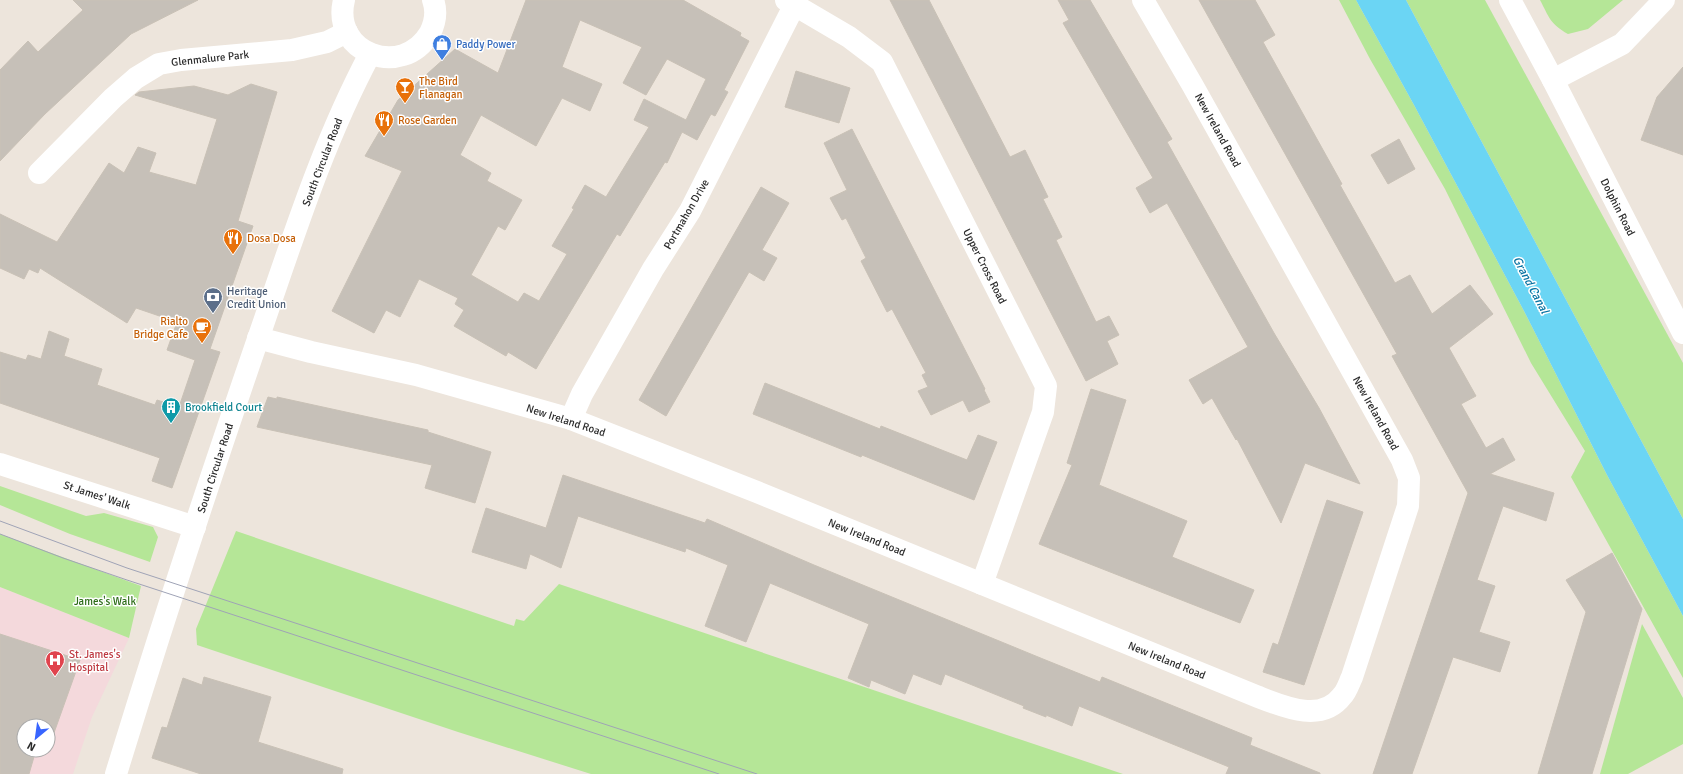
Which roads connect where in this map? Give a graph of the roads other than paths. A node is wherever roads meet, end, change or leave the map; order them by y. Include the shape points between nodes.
1 (344, 0) edge
2 (433, 0) edge
3 (1143, 0) edge
4 (1510, 0) edge
5 (1664, 0) edge
6 (791, 2) edge
7 (347, 32) junction
8 (370, 54) junction
9 (1553, 80) junction
10 (39, 173) dead end
11 (1683, 333) edge
12 (258, 338) junction
13 (571, 419) junction
14 (0, 464) edge
15 (195, 527) junction
16 (982, 584) junction
17 (116, 774) edge

1 - 7 street via 343,18
2 - 8 street via 435,12 432,28 418,48 400,57
3 - 16 street, New Ireland Road via 1402,460 1409,478 1408,506 1352,677 1343,696 1325,709 1302,711 1279,704
4 - 9 street, Dolphin Road
5 - 9 street via 1622,44
6 - 13 street, Portmahon Drive via 690,211 654,268 582,394
6 - 16 street, Upper Cross Road via 849,37 882,62 1046,386 1043,412
7 - 8 street via 359,47
7 - 10 street, Glenmalure Park via 327,42 292,50 159,64 136,78 113,98
8 - 12 street, South Circular Road via 326,146
9 - 11 street, Dolphin Road
12 - 13 street, New Ireland Road via 416,375
12 - 15 street, South Circular Road
13 - 16 street, New Ireland Road
14 - 15 street, St James' Walk
15 - 17 street, South Circular Road

